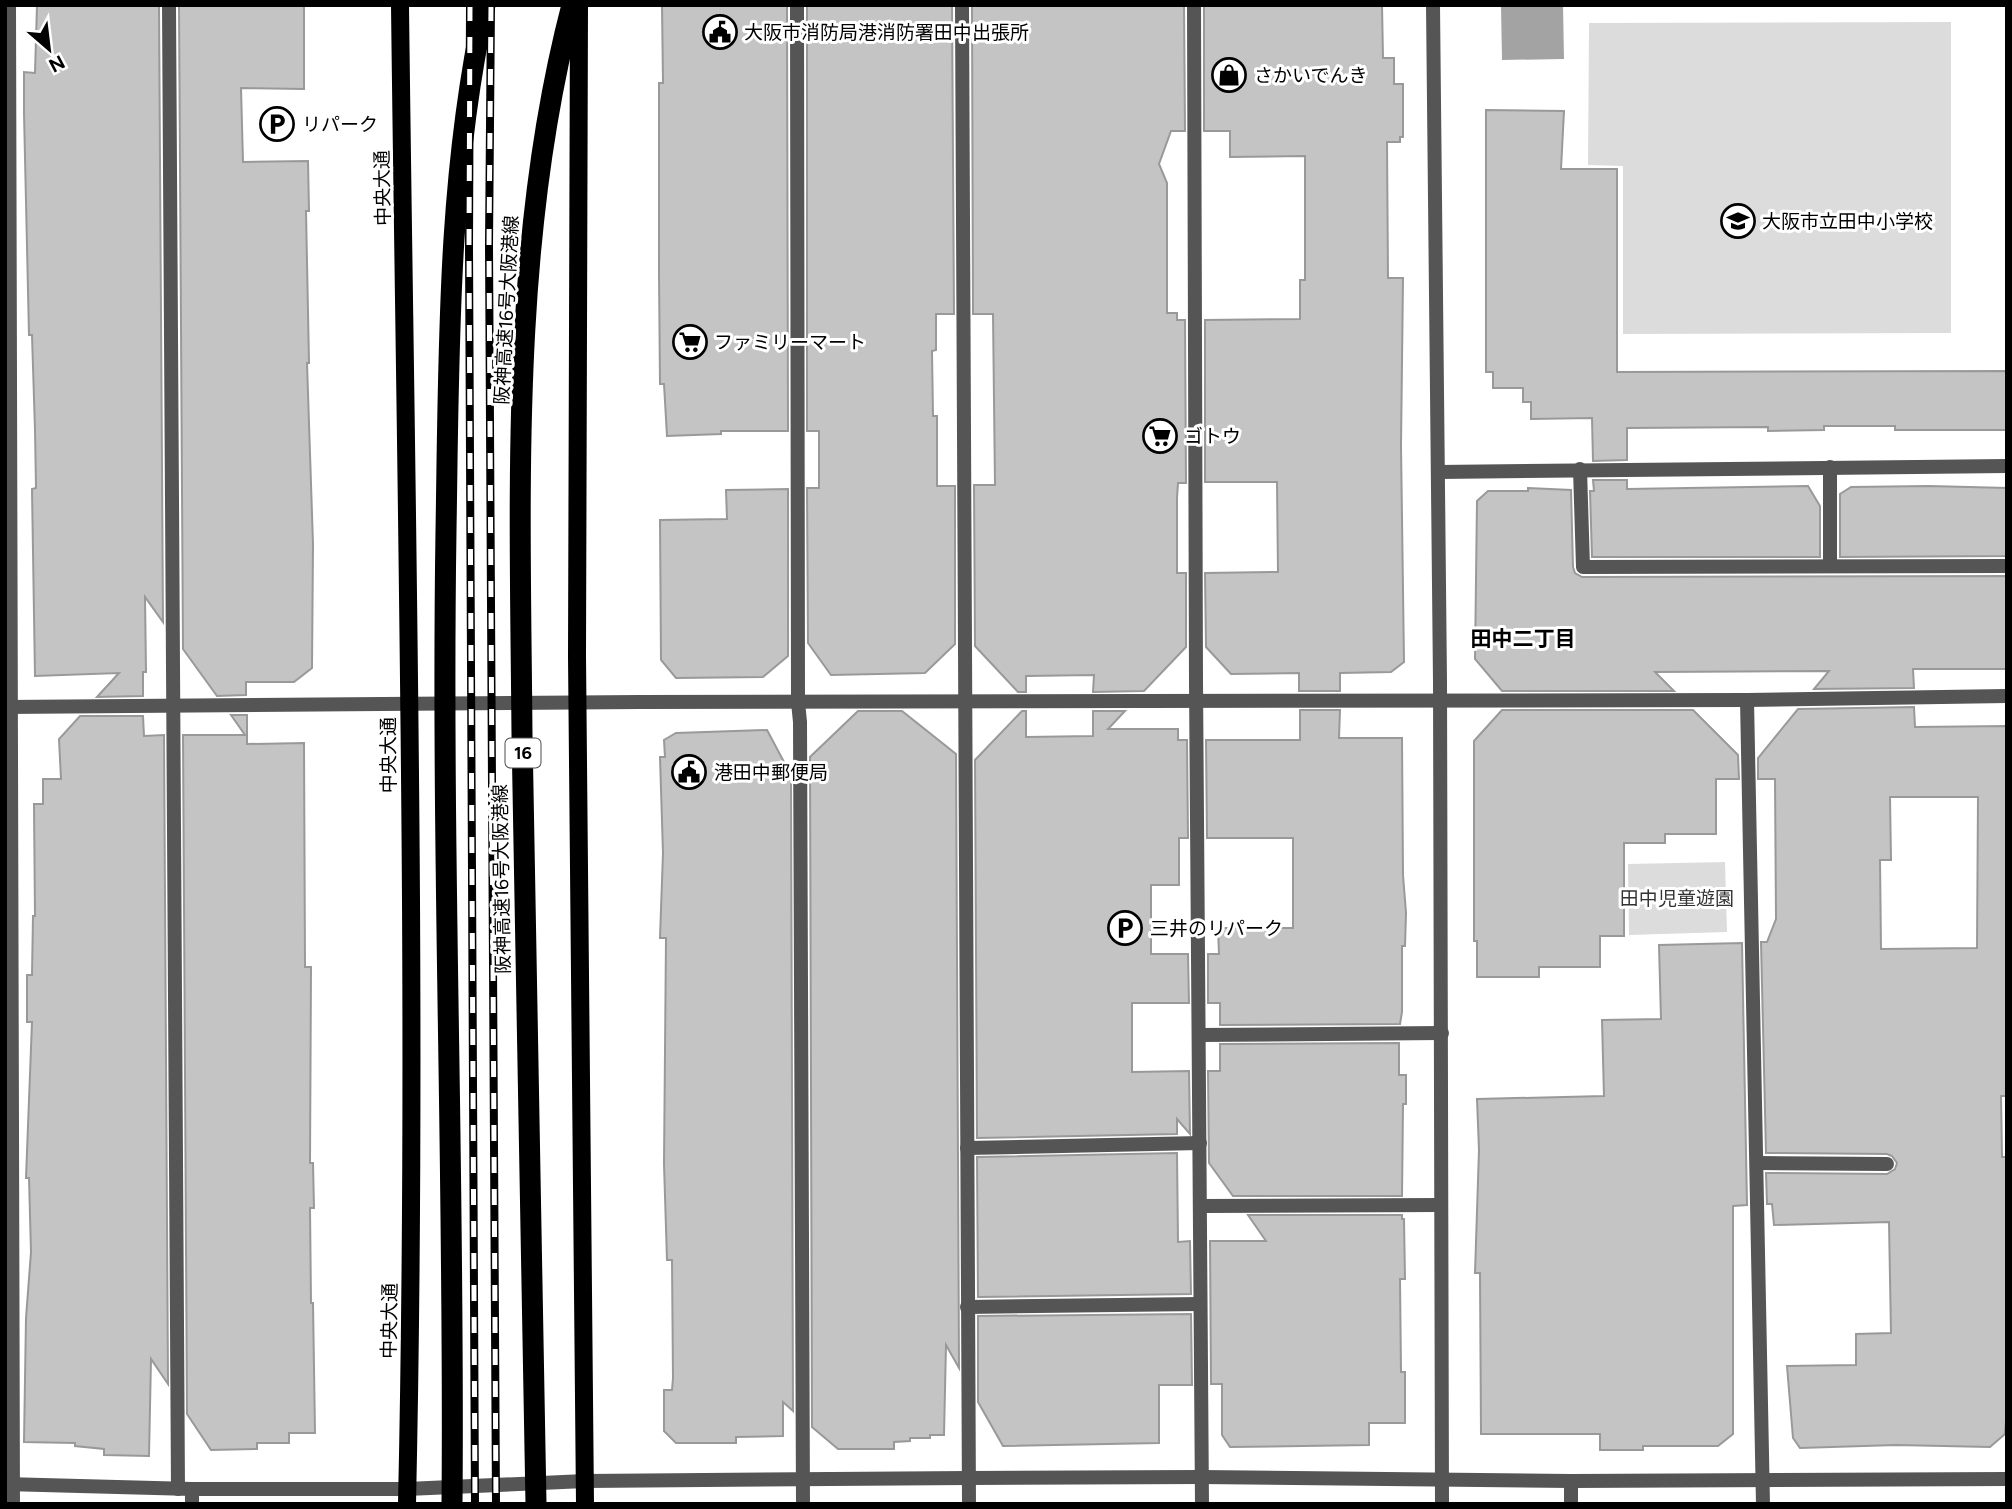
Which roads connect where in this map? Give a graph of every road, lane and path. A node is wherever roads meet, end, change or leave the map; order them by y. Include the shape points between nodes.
1 (9, 5) edge
2 (169, 5) edge
3 (400, 5) edge
4 (485, 5) edge
5 (572, 5) edge
6 (579, 5) edge
7 (797, 5) edge
8 (962, 5) edge
9 (1194, 5) edge
10 (1433, 5) edge
11 (2007, 466) edge
12 (1830, 467) junction
13 (1580, 469) junction
14 (1438, 472) junction
15 (1830, 566) junction
16 (2007, 566) edge
17 (2007, 696) edge
18 (1439, 700) junction
19 (1746, 700) junction
20 (965, 701) junction
21 (1196, 701) junction
22 (798, 702) junction
23 (578, 703) junction
24 (172, 704) junction
25 (409, 704) junction
26 (8, 706) edge
27 (8, 791) edge
28 (1442, 1033) junction
29 (1199, 1035) junction
30 (1200, 1143) junction
31 (967, 1148) junction
32 (1758, 1163) junction
33 (1887, 1164) dead end
34 (9, 1202) edge
35 (1440, 1205) junction
36 (1200, 1206) junction
37 (1200, 1304) junction
38 (967, 1307) junction
39 (1202, 1477) junction
40 (968, 1478) junction
41 (1442, 1479) junction
42 (2007, 1479) edge
43 (803, 1480) junction
44 (1762, 1480) junction
45 (585, 1481) junction
46 (1571, 1481) junction
47 (9, 1484) edge
48 (188, 1494) edge
49 (407, 1496) edge
50 (13, 1504) edge
51 (452, 1504) edge
52 (536, 1504) edge
53 (585, 1504) edge
54 (803, 1504) edge
55 (969, 1504) edge
56 (1202, 1504) edge
57 (1442, 1504) edge
58 (1571, 1504) edge
59 (1763, 1504) edge

1 - 26 street
2 - 24 street
3 - 25 main road, 中央大通
4 - 51 highway via 466,105 450,299 445,859
5 - 52 highway, 阪神高速16号大阪港線 / 16 via 546,122 534,222 520,495
6 - 23 main road
7 - 22 street
8 - 20 street
9 - 21 street
10 - 14 street
11 - 12 street
12 - 13 street
12 - 15 street
13 - 14 street
13 - 15 street via 1583,567
14 - 18 street
15 - 16 street
17 - 19 street
18 - 19 street
18 - 21 street
18 - 28 street
19 - 32 street
20 - 21 street
20 - 22 street
20 - 31 street
21 - 29 street
22 - 23 street
22 - 43 street
23 - 25 street
23 - 45 main road
24 - 25 street
24 - 26 street
24 - 48 street
25 - 49 main road, 中央大通 via 412,1258
26 - 27 street
27 - 34 street
28 - 29 street
28 - 35 street
29 - 30 street
30 - 31 street
30 - 36 street
31 - 38 street
32 - 33 street
32 - 44 street
34 - 47 street
35 - 36 street
35 - 41 street
36 - 37 street
37 - 38 street
37 - 39 street
38 - 40 street
39 - 40 street
39 - 41 street
39 - 56 street
40 - 43 street
40 - 55 street
41 - 46 street
41 - 57 street
42 - 44 street
43 - 45 street
43 - 54 street
44 - 46 street
44 - 59 street
45 - 49 street
45 - 53 main road
46 - 58 street
47 - 48 street
47 - 50 street
48 - 49 street

